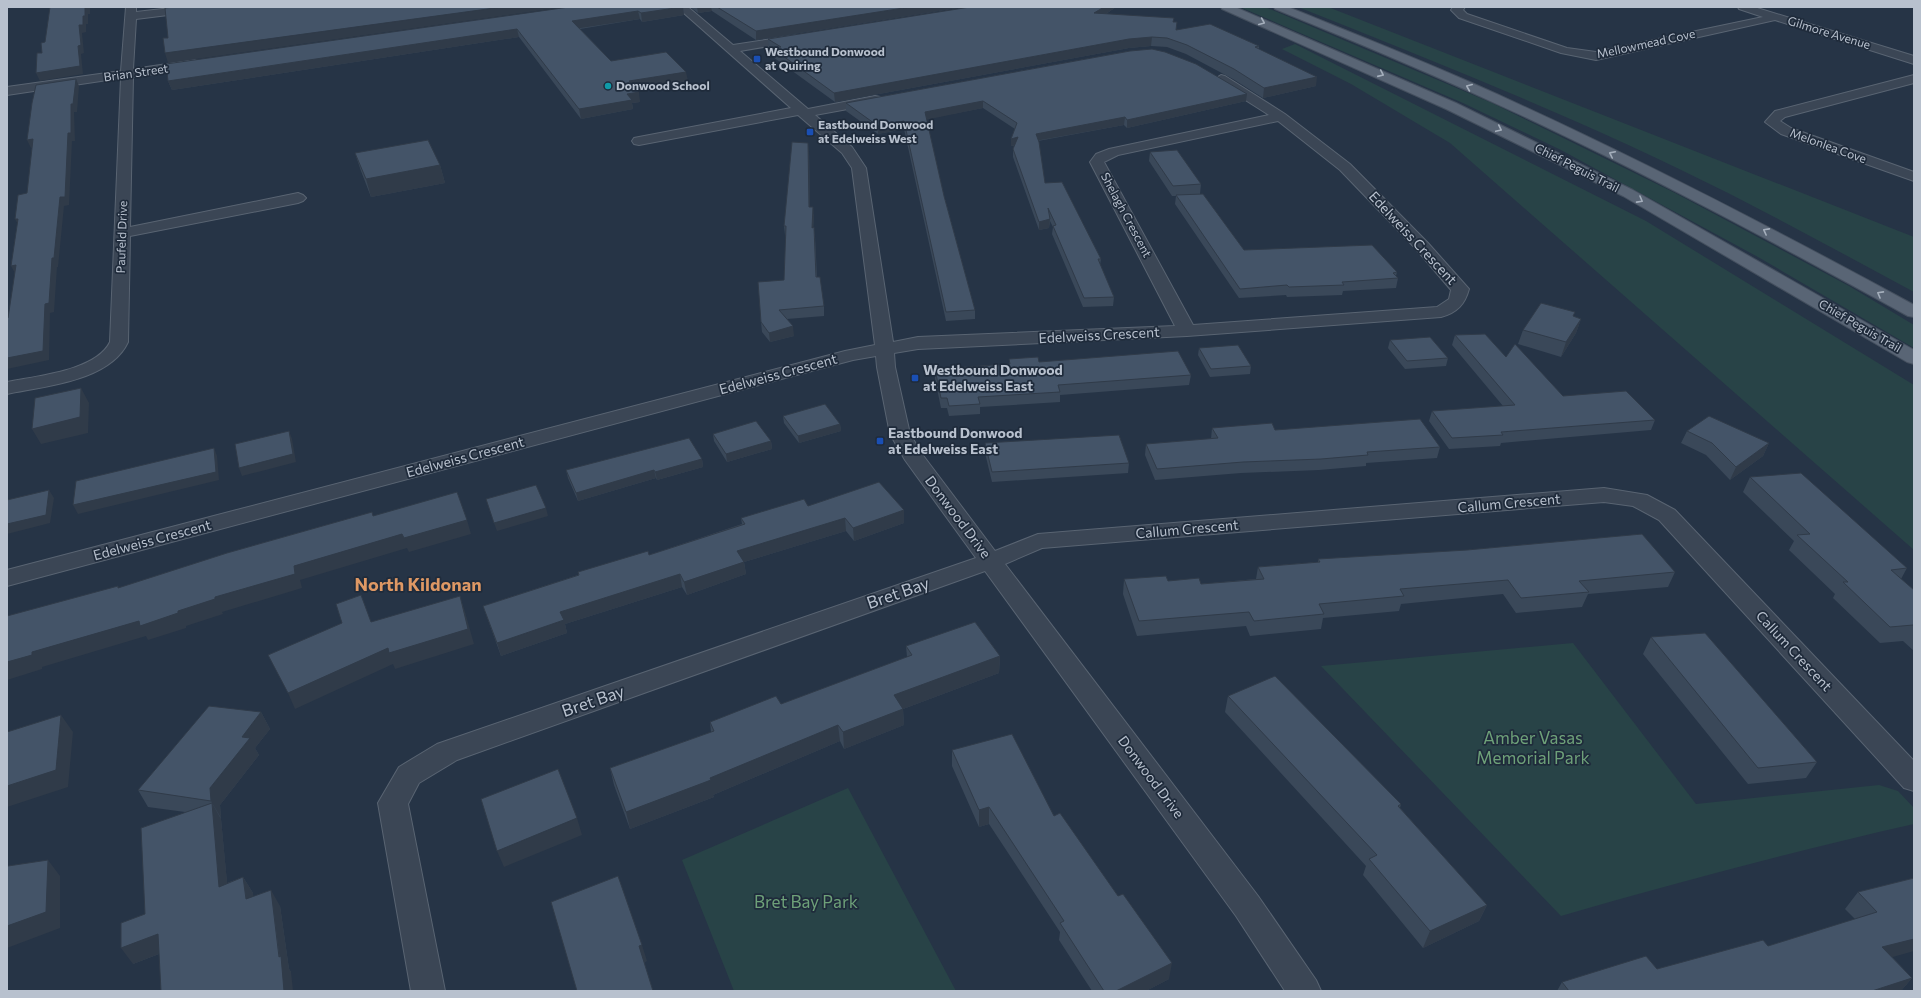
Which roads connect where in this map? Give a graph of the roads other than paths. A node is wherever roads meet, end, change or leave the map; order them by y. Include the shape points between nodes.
1 (208, 7) edge
2 (682, 7) edge
3 (1226, 7) edge
4 (1279, 7) edge
5 (1460, 7) edge
6 (1743, 7) edge
7 (131, 12) edge
8 (1776, 17) junction
9 (812, 36) edge
10 (730, 49) junction
11 (1914, 60) edge
12 (205, 63) edge
13 (1208, 72) edge
14 (127, 74) junction
15 (1914, 79) edge
16 (7, 91) edge
17 (888, 98) edge
18 (804, 112) junction
19 (1280, 117) junction
20 (639, 141) dead end
21 (1914, 177) edge
22 (298, 198) dead end
23 (123, 233) junction
24 (1914, 312) edge
25 (1187, 331) junction
26 (885, 350) junction
27 (1914, 358) edge
28 (7, 388) edge
29 (991, 561) junction
30 (7, 578) edge
31 (1914, 780) edge
32 (428, 991) edge
33 (1304, 991) edge

1 - 7 street
2 - 10 street, Donwood Drive
3 -> 27 main road, Chief Peguis Trail via 1451,106 1628,193
24 -> 4 main road, Chief Peguis Trail via 1741,218 1564,130 1422,66
5 - 8 street, Mellowmead Cove via 1456,10 1464,16 1565,52 1596,56
6 - 8 street, Gilmore Avenue
7 - 14 street, Paufeld Drive
8 - 11 street, Gilmore Avenue
9 - 10 street
10 - 18 street, Donwood Drive
12 - 14 street, Brian Street
13 - 19 street, Edelweiss Crescent
14 - 16 street, Brian Street
14 - 23 street, Paufeld Drive
15 - 21 street, Melonlea Cove via 1780,114 1772,122 1786,131
17 - 18 street
18 - 20 street
18 - 26 street, Donwood Drive via 847,150 859,168
19 - 25 street, Shelagh Crescent via 1114,152 1101,157 1097,162
19 - 25 street, Edelweiss Crescent via 1345,168 1422,246 1460,289 1457,301 1441,312
22 - 23 street
23 - 28 street, Paufeld Drive via 119,342 116,350 106,360 84,370
25 - 26 street, Edelweiss Crescent via 918,343
26 - 29 street, Donwood Drive via 886,367 900,434 912,456
26 - 30 street, Edelweiss Crescent via 844,357
29 - 31 street, Callum Crescent via 1038,541 1604,495 1639,500 1667,515
29 - 32 street, Bret Bay via 447,752 409,775 393,803
29 - 33 street, Donwood Drive via 1247,906

